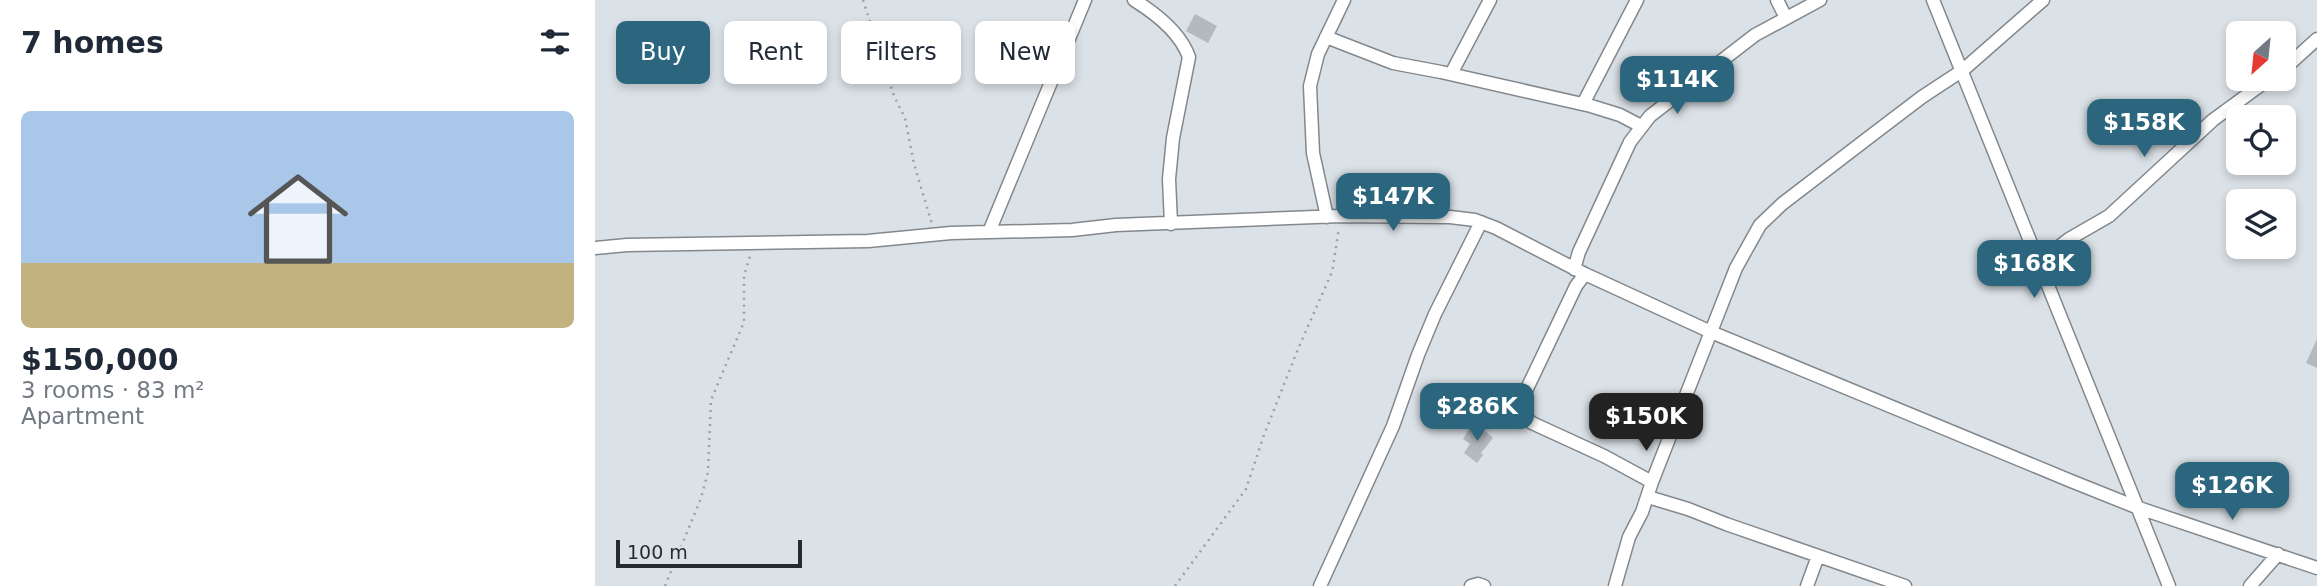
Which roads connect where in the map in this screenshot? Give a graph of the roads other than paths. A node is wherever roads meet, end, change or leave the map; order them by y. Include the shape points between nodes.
1 (1085, 0) edge
2 (1133, 0) edge
3 (1344, 0) edge
4 (1490, 0) edge
5 (1637, 0) edge
6 (1777, 0) edge
7 (1820, 0) edge
8 (1933, 0) edge
9 (2043, 0) edge
10 (1786, 18) junction
11 (1326, 37) junction
12 (2317, 39) edge
13 (2296, 58) edge
14 (1963, 70) junction
15 (1451, 74) junction
16 (2253, 91) edge
17 (1583, 104) junction
18 (1641, 126) junction
19 (1334, 217) junction
20 (1481, 222) junction
21 (1171, 224) junction
22 (989, 232) junction
23 (595, 247) edge
24 (2038, 263) junction
25 (1579, 272) junction
26 (1711, 331) junction
27 (1652, 482) junction
28 (1648, 497) junction
29 (2136, 507) junction
30 (2317, 553) edge
31 (2278, 554) junction
32 (1818, 556) junction
33 (2314, 567) edge
34 (1321, 586) edge
35 (1471, 586) edge
36 (1483, 586) edge
37 (1615, 586) edge
38 (1807, 586) edge
39 (1905, 586) edge
40 (2169, 586) edge
41 (2251, 586) edge

1 - 22 street
2 - 21 street via 1163,22 1189,57 1173,138
3 - 11 street
4 - 15 street
5 - 17 street
6 - 10 street
7 - 10 street
8 - 14 street
9 - 14 street
10 - 18 street via 1690,83
11 - 15 street via 1393,63
11 - 19 street via 1310,86 1314,160
12 - 13 street
14 - 24 street
14 - 26 street via 1768,216 1736,268
15 - 17 street
16 - 24 street via 2213,120 2109,215
17 - 18 street via 1620,114
18 - 25 street via 1616,172
19 - 20 street via 1450,217
19 - 21 street
20 - 25 street
20 - 34 street via 1435,314 1394,426
21 - 22 street
22 - 23 street via 868,241
24 - 29 street
25 - 26 street
25 - 27 street via 1529,384 1521,413 1532,423
26 - 27 street
26 - 29 street
27 - 28 street
28 - 32 street
28 - 37 street via 1629,537
29 - 31 street
29 - 40 street
30 - 33 street
31 - 33 street
31 - 41 street
32 - 38 street
32 - 39 street
35 - 36 street

